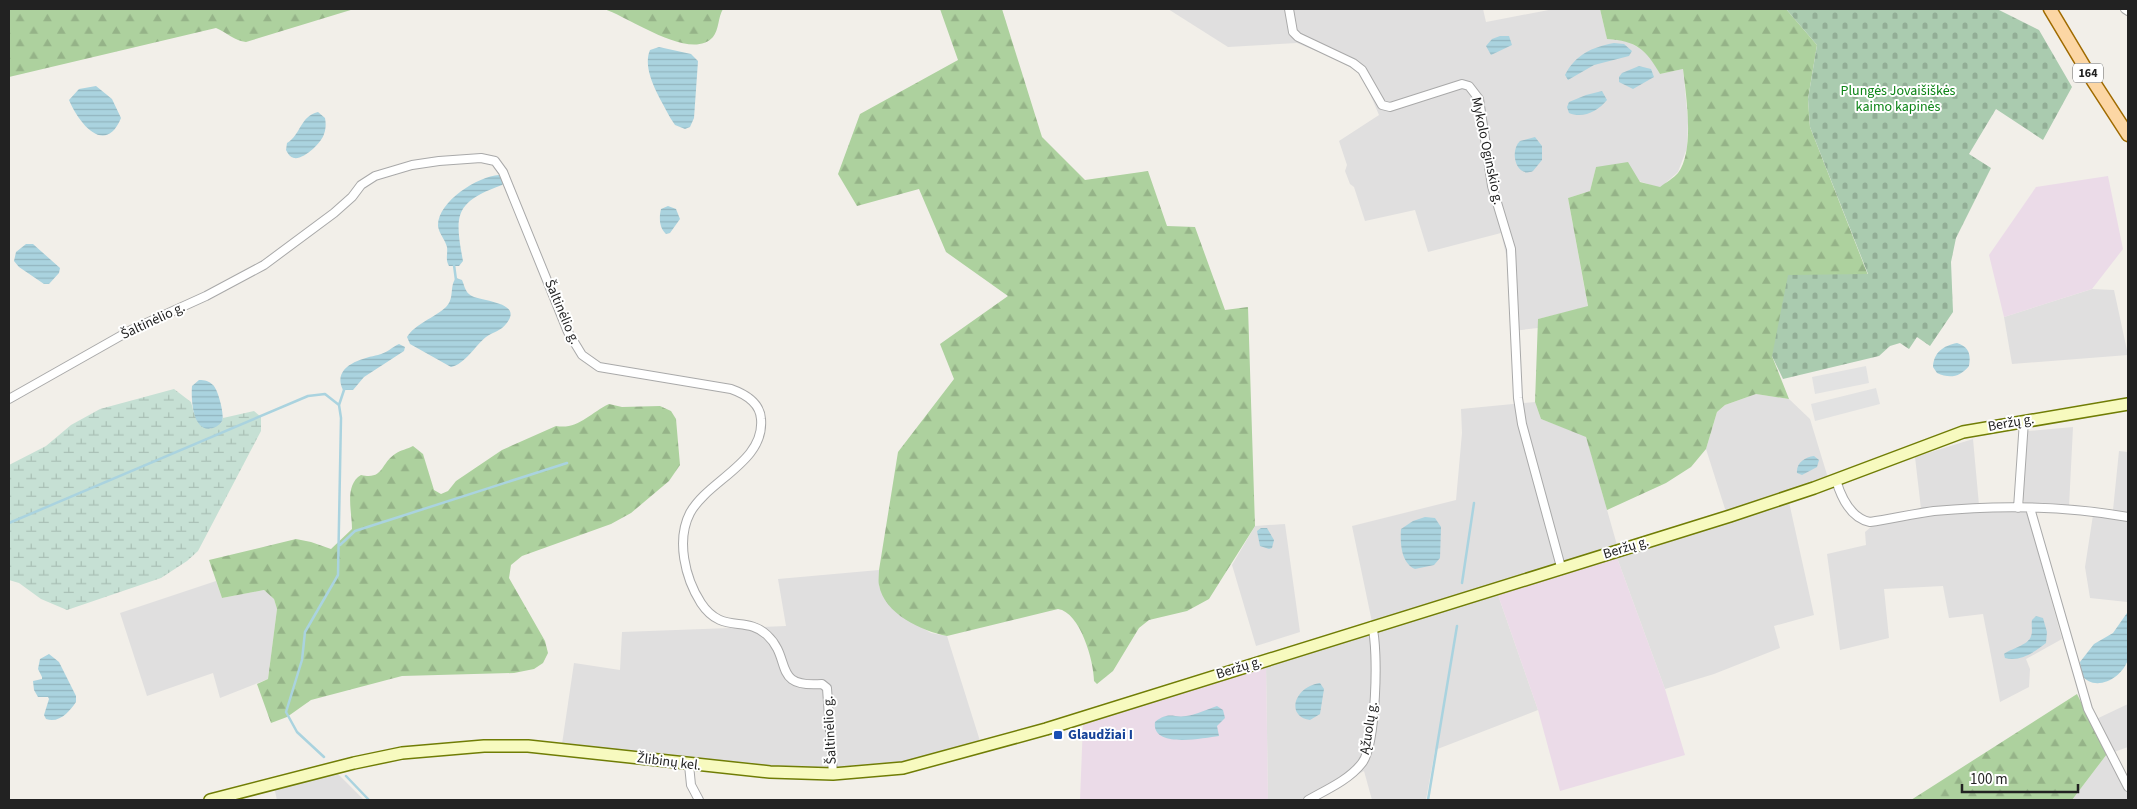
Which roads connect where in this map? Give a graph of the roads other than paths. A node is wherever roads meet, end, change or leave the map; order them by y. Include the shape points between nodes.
1 (1289, 9) edge
2 (2050, 9) edge
3 (2128, 135) edge
4 (9, 399) edge
5 (2128, 404) edge
6 (2024, 420) junction
7 (1836, 480) junction
8 (2018, 508) junction
9 (2030, 508) junction
10 (2128, 517) edge
11 (1561, 567) junction
12 (1372, 626) junction
13 (1126, 703) joint
14 (689, 765) junction
15 (833, 774) junction
16 (2128, 788) edge
17 (210, 800) edge
18 (700, 800) edge
19 (1308, 800) edge

1 - 11 street, Mykolo Oginskio g. via 1293,32 1362,70 1382,105 1390,107 1462,84 1469,86 1479,99 1492,186 1511,249 1522,424
2 - 3 main road, 164
4 - 15 street, Šaltinėlio g. via 131,330 264,265 334,214 361,185 375,176 439,161 481,158 495,161 503,172 568,332 582,356 599,366 731,389 758,407 762,428 758,440 742,462 708,490 690,514 684,528 684,558 696,594 708,612 724,623 760,630 774,643 784,669 794,682 822,684 827,688
5 - 6 main road, Beržų g.
6 - 7 main road, Beržų g. via 1955,435
6 - 8 street
7 - 8 street via 1850,510 1870,522 1932,511
7 - 11 main road, Beržų g.
8 - 9 street
9 - 10 street
9 - 16 street via 2088,710
11 - 12 main road, Beržų g.
12 - 13 main road, Beržų g.
12 - 19 street, Ąžuolų g. via 1376,641 1375,669 1373,717 1367,753 1351,774
13 - 15 main road, Žlibinų kel. via 923,763 884,771
14 - 15 main road, Žlibinų kel.
14 - 17 main road, Žlibinų kel. via 528,746 447,748 354,763
14 - 18 street via 691,785

